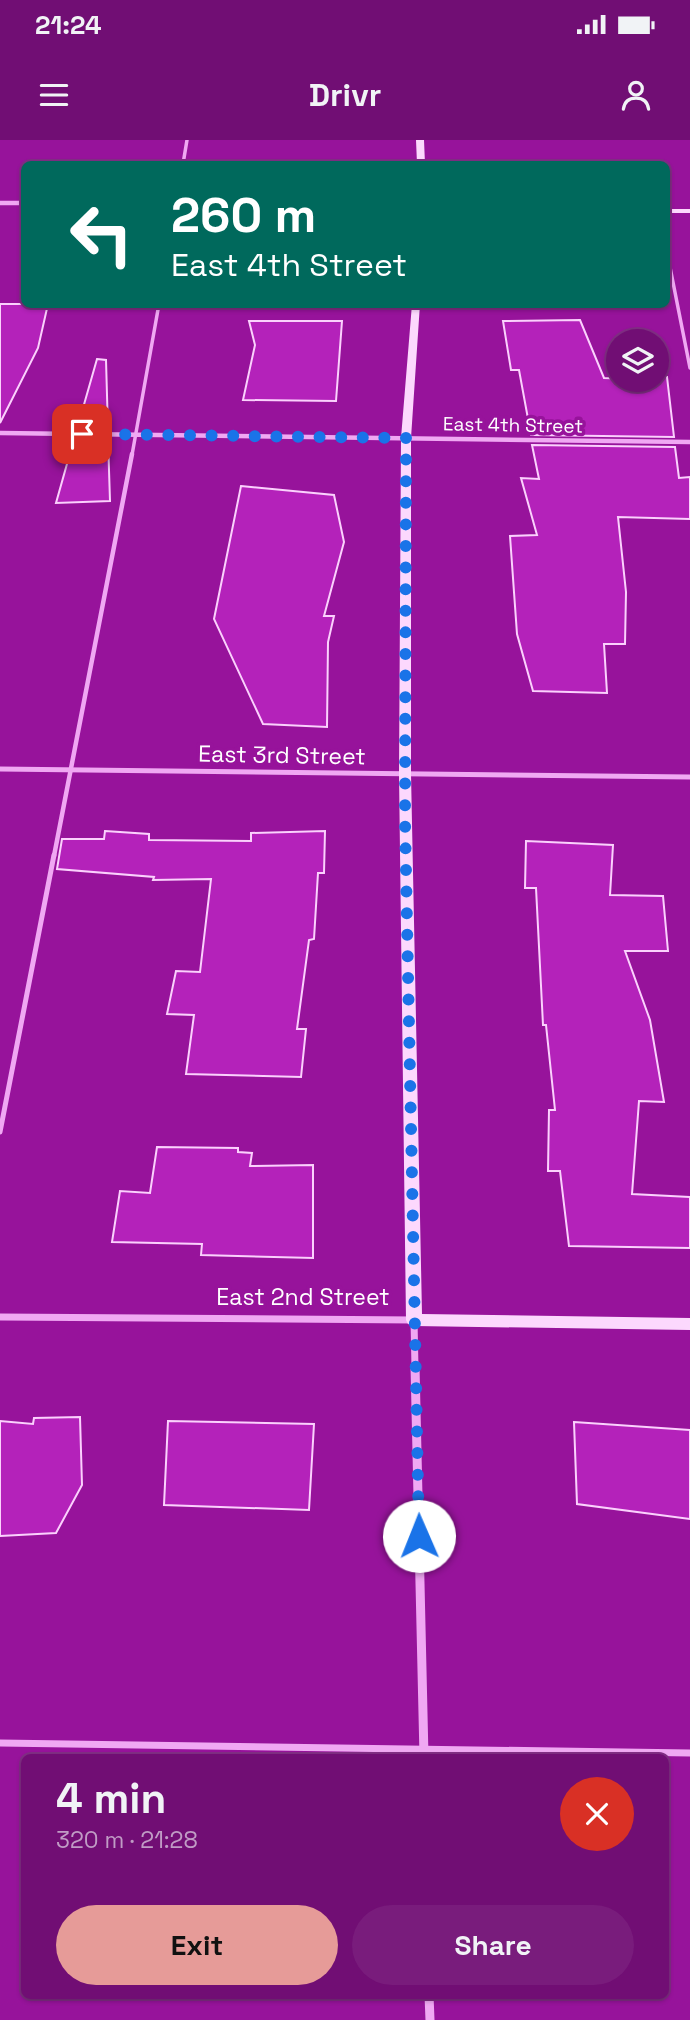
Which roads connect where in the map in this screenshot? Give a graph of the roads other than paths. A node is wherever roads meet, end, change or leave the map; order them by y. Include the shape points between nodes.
1 (187, 140) edge
2 (420, 140) edge
3 (184, 161) edge
4 (421, 161) edge
5 (0, 203) edge
6 (21, 203) edge
7 (670, 211) edge
8 (690, 211) edge
9 (670, 267) edge
10 (158, 308) edge
11 (415, 308) edge
12 (690, 368) edge
13 (0, 433) edge
14 (136, 435) junction
15 (406, 438) junction
16 (690, 442) edge
17 (0, 769) edge
18 (70, 769) junction
19 (405, 774) junction
20 (690, 777) edge
21 (0, 1132) edge
22 (0, 1317) edge
23 (414, 1320) junction
24 (690, 1324) edge
25 (0, 1743) edge
26 (424, 1753) edge
27 (690, 1753) edge
28 (429, 1999) edge
29 (430, 2020) edge

1 - 3 lane
2 - 4 street
5 - 6 street
7 - 8 street
9 - 12 lane
10 - 14 lane
11 - 15 street
13 - 14 street, East 4th Street
14 - 15 street, East 4th Street
14 - 18 lane
15 - 16 street, East 4th Street
15 - 19 street
17 - 18 street, East 3rd Street
18 - 19 street, East 3rd Street
18 - 21 lane
19 - 20 street, East 3rd Street
19 - 23 street
22 - 23 street, East 2nd Street
23 - 24 street, East 2nd Street
23 - 26 street
25 - 26 lane
26 - 27 lane
28 - 29 street

